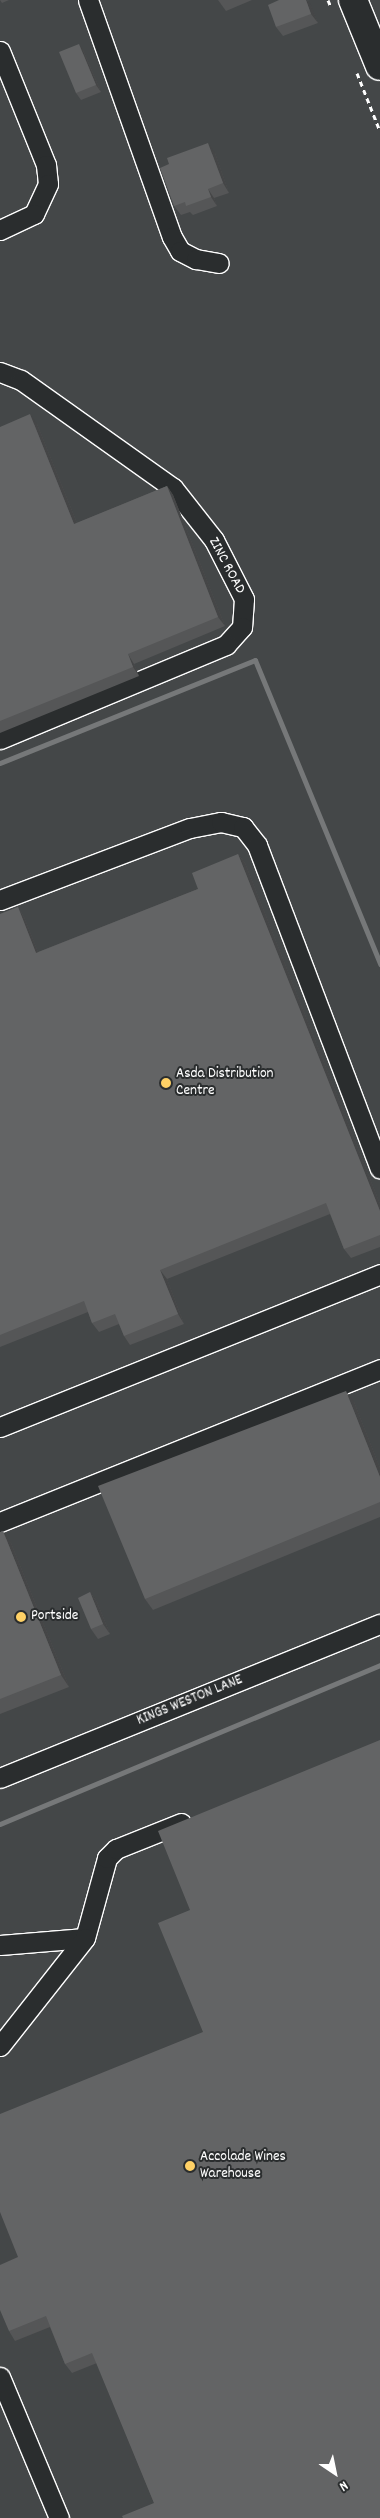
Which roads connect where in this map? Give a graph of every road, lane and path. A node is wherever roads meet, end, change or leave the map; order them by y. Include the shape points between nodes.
1 (88, 0) edge
2 (353, 0) edge
3 (0, 51) edge
4 (380, 66) edge
5 (0, 230) edge
6 (219, 263) dead end
7 (0, 372) edge
8 (0, 740) edge
9 (0, 900) edge
10 (380, 1168) edge
11 (380, 1274) edge
12 (380, 1369) edge
13 (0, 1427) edge
14 (0, 1522) edge
15 (380, 1624) edge
16 (0, 1778) edge
17 (198, 1816) edge
18 (85, 1938) junction
19 (0, 1945) edge
20 (0, 2046) edge
21 (0, 2377) edge
22 (59, 2518) edge

1 - 6 street via 172,237 188,255
2 - 4 highway
3 - 5 street via 46,165 48,184 34,214
7 - 8 street, ZINC ROAD via 21,380 173,488 214,540 244,599 242,627 226,645
9 - 10 street via 190,828 221,822 243,827 257,845
11 - 13 street
12 - 14 street
15 - 16 street, KINGS WESTON LANE
17 - 18 street via 116,1849 107,1858
18 - 19 street
18 - 20 street
21 - 22 street

